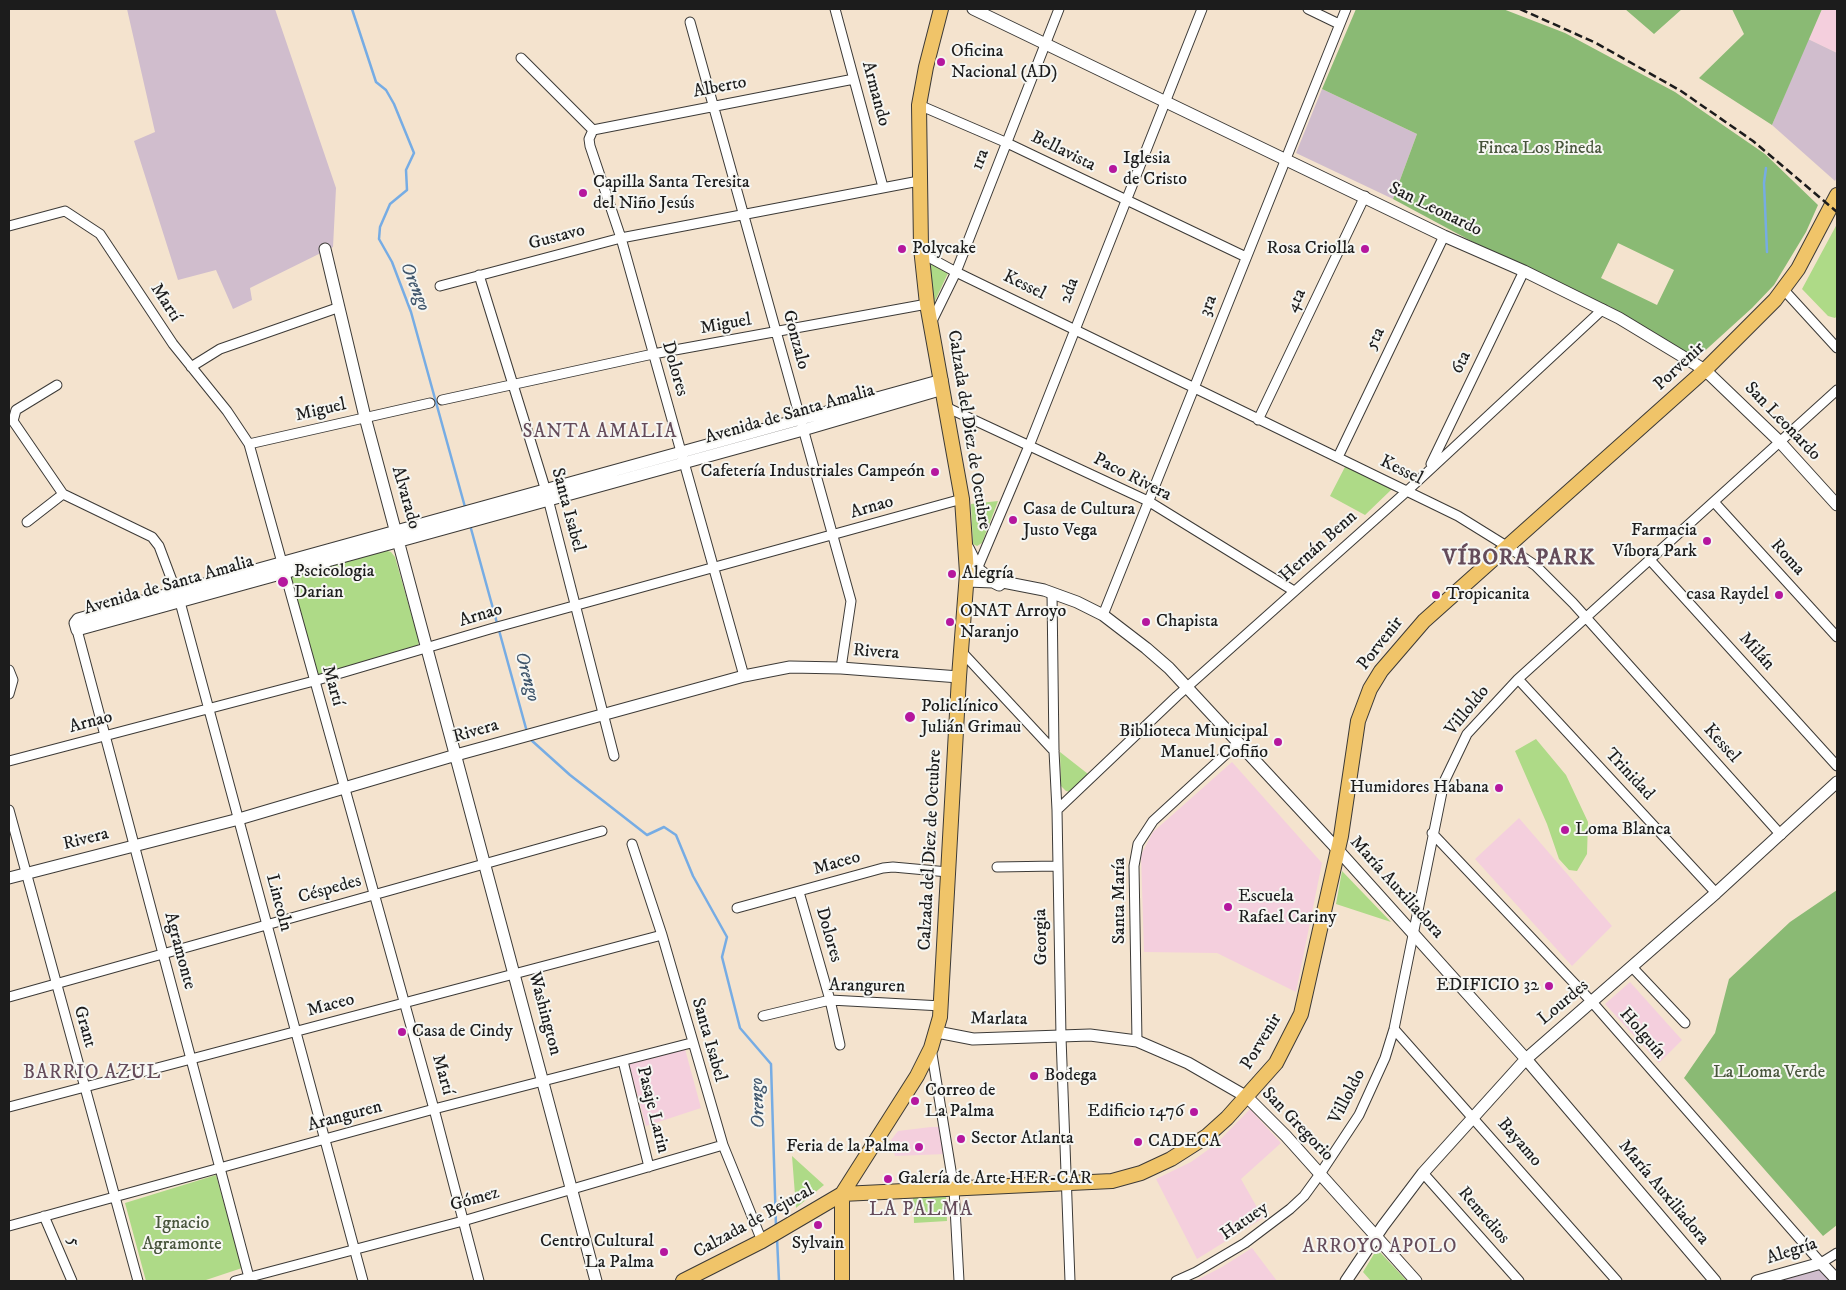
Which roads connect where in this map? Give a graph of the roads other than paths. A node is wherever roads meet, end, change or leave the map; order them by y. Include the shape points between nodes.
1 (835, 9) edge
2 (941, 9) edge
3 (973, 9) edge
4 (1059, 9) edge
5 (1202, 9) edge
6 (1308, 9) edge
7 (1346, 9) edge
8 (690, 22) dead end
9 (1339, 24) junction
10 (1045, 42) junction
11 (521, 58) dead end
12 (854, 79) junction
13 (1166, 100) junction
14 (919, 105) junction
15 (713, 106) junction
16 (594, 130) junction
17 (1005, 142) junction
18 (1286, 158) junction
19 (919, 181) junction
20 (884, 187) junction
21 (1837, 195) edge
22 (1365, 196) junction
23 (1125, 200) junction
24 (745, 215) junction
25 (9, 226) edge
26 (1444, 236) junction
27 (621, 238) junction
28 (324, 249) dead end
29 (921, 253) junction
30 (1246, 257) junction
31 (1524, 271) junction
32 (956, 272) junction
33 (479, 275) junction
34 (440, 286) dead end
35 (1784, 290) junction
36 (928, 304) junction
37 (337, 308) junction
38 (1603, 309) junction
39 (931, 323) junction
40 (1074, 329) junction
41 (776, 333) junction
42 (1837, 348) edge
43 (653, 354) junction
44 (191, 367) junction
45 (1705, 370) junction
46 (57, 385) dead end
47 (512, 385) junction
48 (942, 385) junction
49 (1194, 388) junction
50 (1837, 390) edge
51 (442, 400) dead end
52 (430, 403) dead end
53 (948, 408) junction
54 (365, 417) junction
55 (1258, 420) junction
56 (801, 426) junction
57 (1779, 441) junction
58 (249, 444) junction
59 (1029, 446) junction
60 (1338, 457) junction
61 (682, 459) junction
62 (1429, 468) junction
63 (1406, 492) junction
64 (63, 494) junction
65 (548, 496) junction
66 (962, 499) junction
67 (1148, 501) junction
68 (1714, 502) junction
69 (1837, 506) edge
70 (27, 522) dead end
71 (398, 536) junction
72 (833, 536) junction
73 (1508, 547) junction
74 (1651, 561) junction
75 (284, 568) junction
76 (712, 568) junction
77 (972, 575) junction
78 (1003, 582) junction
79 (1294, 590) junction
80 (1052, 593) junction
81 (178, 597) junction
82 (574, 606) junction
83 (1103, 615) junction
84 (1586, 618) junction
85 (77, 630) joint
86 (1837, 637) edge
87 (427, 650) junction
88 (961, 650) junction
89 (841, 668) junction
90 (9, 670) edge
91 (744, 676) junction
92 (959, 677) junction
93 (1518, 679) junction
94 (314, 681) junction
95 (1187, 687) junction
96 (9, 694) edge
97 (208, 708) junction
98 (604, 714) junction
99 (105, 736) junction
100 (1238, 743) junction
101 (1054, 751) junction
102 (456, 755) junction
103 (614, 756) dead end
104 (9, 761) edge
105 (1837, 766) edge
106 (1837, 782) edge
107 (345, 789) junction
108 (9, 810) edge
109 (1057, 810) junction
110 (239, 819) junction
111 (602, 831) dead end
112 (1432, 833) junction
113 (1781, 836) junction
114 (632, 844) dead end
115 (134, 846) junction
116 (1338, 850) junction
117 (485, 862) junction
118 (1057, 866) junction
119 (997, 867) dead end
120 (948, 872) junction
121 (26, 873) junction
122 (9, 878) edge
123 (799, 892) junction
124 (1716, 893) junction
125 (374, 894) junction
126 (737, 908) dead end
127 (266, 924) junction
128 (1412, 931) junction
129 (662, 935) junction
130 (163, 952) junction
131 (1632, 967) junction
132 (515, 974) junction
133 (56, 984) junction
134 (9, 997) edge
135 (830, 1000) junction
136 (404, 1002) junction
137 (1592, 1002) junction
138 (942, 1006) junction
139 (763, 1016) dead end
140 (1684, 1024) dead end
141 (1394, 1028) junction
142 (296, 1032) junction
143 (936, 1032) junction
144 (1061, 1037) junction
145 (1137, 1042) junction
146 (691, 1043) junction
147 (840, 1045) dead end
148 (931, 1048) junction
149 (191, 1059) junction
150 (1526, 1059) junction
151 (623, 1061) junction
152 (544, 1081) junction
153 (84, 1087) junction
154 (1247, 1097) junction
155 (9, 1107) edge
156 (434, 1109) junction
157 (1472, 1115) junction
158 (324, 1139) junction
159 (723, 1145) junction
160 (220, 1167) junction
161 (649, 1167) junction
162 (1423, 1173) junction
163 (1320, 1174) junction
164 (1066, 1185) junction
165 (572, 1188) junction
166 (954, 1189) junction
167 (842, 1194) junction
168 (115, 1196) junction
169 (814, 1212) junction
170 (44, 1216) junction
171 (463, 1221) junction
172 (840, 1223) junction
173 (9, 1226) edge
174 (1376, 1236) junction
175 (765, 1239) junction
176 (354, 1250) junction
177 (1837, 1253) edge
178 (1821, 1263) junction
179 (250, 1279) edge
180 (1181, 1280) edge
181 (1837, 1280) edge
182 (72, 1281) edge
183 (138, 1281) edge
184 (235, 1281) edge
185 (363, 1281) edge
186 (479, 1281) edge
187 (596, 1281) edge
188 (683, 1281) edge
189 (842, 1281) edge
190 (959, 1281) edge
191 (1070, 1281) edge
192 (1346, 1281) edge
193 (1416, 1281) edge
194 (1518, 1281) edge
195 (1618, 1281) edge
196 (1715, 1281) edge
197 (1757, 1281) edge

1 - 12 street, Armando
2 - 14 main road, Calzada del Diez de Octubre
3 - 10 street, San Leonardo
4 - 10 street, 1ra
5 - 13 street, 2da
6 - 9 street
7 - 9 street, 3ra
8 - 15 street, Gonzalo
9 - 18 street, 3ra
10 - 13 street, San Leonardo
10 - 17 street, 1ra
11 - 16 street
12 - 15 street, Alberto
12 - 20 street, Armando
13 - 18 street, San Leonardo
13 - 23 street, 2da
14 - 17 street, Bellavista
14 - 19 main road, Calzada del Diez de Octubre
15 - 16 street, Alberto
15 - 24 street, Gonzalo
16 - 27 street, Dolores via 589,138 590,146
17 - 23 street, Bellavista
17 - 32 street, 1ra
18 - 22 street, San Leonardo
18 - 30 street, 3ra
19 - 20 street, Gustavo
19 - 29 main road, Calzada del Diez de Octubre
20 - 24 street, Gustavo
21 - 35 main road, Porvenir via 1812,246
22 - 26 street, San Leonardo
22 - 55 street, 4ta
23 - 30 street, Bellavista
23 - 40 street, 2da
24 - 27 street, Gustavo
24 - 41 street, Gonzalo
25 - 44 street, Martí via 65,211 100,234
26 - 31 street, San Leonardo
26 - 60 street, 5ta
27 - 33 street, Gustavo
27 - 43 street, Dolores
28 - 37 street, Alvarado
29 - 32 street, Kessel
29 - 36 main road, Calzada del Diez de Octubre
30 - 49 street, 3ra
31 - 38 street, San Leonardo
31 - 62 street, 6ta
32 - 39 street, 1ra
32 - 40 street, Kessel
33 - 34 street, Gustavo
33 - 47 street, Santa Isabel
35 - 42 street
35 - 45 main road, Porvenir
36 - 39 main road, Calzada del Diez de Octubre
36 - 41 street, Miguel
37 - 44 street via 220,349
37 - 54 street, Alvarado
38 - 45 street, San Leonardo
38 - 62 street, Hernán Benn
39 - 48 main road, Calzada del Diez de Octubre
40 - 49 street, Kessel
40 - 59 street, 2da
41 - 43 street, Miguel
41 - 56 street, Gonzalo
43 - 47 street, Miguel
43 - 61 street, Dolores
44 - 58 street, Martí
45 - 57 street, San Leonardo
45 - 73 main road, Porvenir
46 - 64 street via 16,410 13,421
47 - 51 street, Miguel
47 - 65 street, Santa Isabel
48 - 53 main road, Calzada del Diez de Octubre
48 - 56 street, Avenida de Santa Amalia
49 - 55 street, Kessel
49 - 67 street, 3ra
50 - 57 street, Villoldo
52 - 54 street, Miguel
53 - 59 street, Paco Rivera
53 - 66 main road, Calzada del Diez de Octubre
54 - 58 street, Miguel
54 - 71 street, Alvarado
55 - 60 street, Kessel
56 - 61 street, Avenida de Santa Amalia
56 - 72 street, Gonzalo
57 - 68 street, Villoldo
57 - 69 street, San Leonardo
58 - 75 street, Martí
59 - 67 street, Paco Rivera
59 - 77 street, 2da
60 - 63 street, Kessel
61 - 65 street, Avenida de Santa Amalia
61 - 76 street, Dolores
62 - 63 street, Hernán Benn
63 - 73 street, Kessel via 1458,516
63 - 79 street, Hernán Benn
64 - 70 street
64 - 81 street, Lincoln via 152,537 159,546
65 - 71 street, Avenida de Santa Amalia
65 - 82 street, Santa Isabel
66 - 72 street, Arnao
66 - 77 main road, Calzada del Diez de Octubre
67 - 79 street, Paco Rivera
67 - 83 street, 3ra
68 - 74 street, Villoldo
68 - 86 street, Roma
71 - 75 street, Avenida de Santa Amalia
71 - 87 street, Alvarado
72 - 76 street, Arnao
72 - 89 street, Gonzalo via 851,601
73 - 84 street, Kessel via 1536,566
73 - 116 main road, Porvenir via 1424,621 1375,680 1358,721
74 - 84 street, Villoldo
74 - 105 street, Milán
75 - 81 street, Avenida de Santa Amalia
75 - 94 street, Martí
76 - 82 street, Arnao
76 - 91 street, Dolores
77 - 78 street, María Auxiliadora via 999,585
77 - 78 street, María Auxiliadora via 1001,577
77 - 88 main road, Calzada del Diez de Octubre via 966,598
78 - 80 street, María Auxiliadora
79 - 95 street, Hernán Benn
80 - 83 street, María Auxiliadora
80 - 101 street, Georgia
81 - 85 street, Avenida de Santa Amalia via 78,619 75,623
81 - 97 street, Lincoln
82 - 87 street, Arnao
82 - 98 street, Santa Isabel
83 - 95 street, María Auxiliadora via 1146,648
84 - 93 street, Villoldo
84 - 113 street, Kessel
85 - 99 street, Agramonte
87 - 94 street, Arnao
87 - 102 street, Alvarado
88 - 92 main road, Calzada del Diez de Octubre
88 - 101 street
89 - 91 street, Rivera via 790,667
89 - 92 street, Rivera
90 - 96 street via 13,680
91 - 98 street, Rivera
92 - 120 main road, Calzada del Diez de Octubre
93 - 112 street, Villoldo via 1467,734 1444,782
93 - 124 street, Trinidad
94 - 97 street, Arnao
94 - 107 street, Martí
95 - 100 street, María Auxiliadora
95 - 109 street, Hernán Benn
97 - 99 street, Arnao
97 - 110 street, Lincoln
98 - 102 street, Rivera
98 - 103 street, Santa Isabel
99 - 104 street, Arnao
99 - 115 street, Agramonte
100 - 116 street, María Auxiliadora
100 - 145 street, Santa María via 1159,814 1138,844 1134,866
101 - 109 street, Georgia
102 - 107 street, Rivera
102 - 117 street, Washington
106 - 113 street, Lourdes
107 - 110 street, Rivera
107 - 125 street, Martí
108 - 121 street, Grant
109 - 118 street, Georgia
110 - 115 street, Rivera
110 - 127 street, Lincoln
111 - 117 street, Céspedes
112 - 128 street, Villoldo
112 - 137 street, Holguín
113 - 124 street, Lourdes
114 - 129 street, Santa Isabel
115 - 121 street, Rivera
115 - 130 street, Agramonte
116 - 128 street, María Auxiliadora
116 - 154 main road, Porvenir via 1301,1014 1276,1063
117 - 125 street, Céspedes
117 - 132 street, Washington
118 - 119 street
118 - 144 street, Georgia
120 - 123 street, Maceo via 893,867
120 - 138 main road, Calzada del Diez de Octubre
121 - 122 street, Rivera
121 - 133 street, Grant
123 - 126 street, Maceo
123 - 135 street, Dolores
124 - 131 street, Lourdes
125 - 127 street, Céspedes
125 - 136 street, Martí
127 - 130 street, Céspedes
127 - 142 street, Lincoln
128 - 141 street, Villoldo
128 - 150 street, María Auxiliadora
129 - 132 street, Maceo
129 - 146 street, Santa Isabel
130 - 133 street, Céspedes
130 - 149 street, Agramonte
131 - 137 street, Lourdes
131 - 140 street
132 - 136 street, Maceo
132 - 152 street, Washington
133 - 134 street, Céspedes
133 - 153 street, Grant
135 - 138 street, Aranguren
135 - 139 street, Aranguren
135 - 147 street, Dolores
136 - 142 street, Maceo
136 - 156 street, Martí
137 - 150 street, Lourdes
137 - 178 street, Holguín
138 - 143 main road, Calzada del Diez de Octubre
141 - 157 street, Bayamo
141 - 163 street, Villoldo via 1385,1058 1360,1115
142 - 149 street, Maceo
142 - 158 street, Lincoln
143 - 144 street, Marlata via 973,1039
143 - 148 main road, Calzada del Diez de Octubre
144 - 145 street, San Gregorio via 1090,1035
144 - 164 street, Georgia
145 - 154 street, San Gregorio via 1188,1063
146 - 151 street, Aranguren
146 - 159 street, Santa Isabel
148 - 166 street
148 - 167 main road, Calzada del Diez de Octubre via 917,1076
149 - 153 street, Maceo
149 - 160 street, Agramonte
150 - 157 street, Lourdes
150 - 196 street, María Auxiliadora
151 - 152 street, Aranguren
151 - 161 street, Pasaje Larin
152 - 156 street, Aranguren
152 - 165 street, Washington
153 - 155 street, Maceo
153 - 168 street, Grant
154 - 163 street, San Gregorio
154 - 164 main road, Porvenir via 1207,1136 1171,1160 1126,1178
156 - 158 street, Aranguren
156 - 171 street, Martí
157 - 162 street, Lourdes
157 - 195 street, Bayamo
158 - 160 street, Aranguren
158 - 176 street, Lincoln
159 - 161 street, Gómez
159 - 175 street, Santa Isabel
160 - 168 street, Aranguren
160 - 179 street, Agramonte
161 - 165 street, Gómez
162 - 174 street, Lourdes
162 - 194 street, Remedios
163 - 174 street, San Gregorio
163 - 180 street, Hatuey via 1304,1196 1267,1228
164 - 166 main road, Porvenir
164 - 191 street, Georgia
165 - 171 street, Gómez
165 - 187 street, Washington
166 - 167 main road, Porvenir
166 - 190 street
167 - 169 main road, Calzada de Bejucal
167 - 172 main road
168 - 170 street, Aranguren
168 - 183 street, Grant
169 - 172 main road via 830,1211
169 - 175 main road, Calzada de Bejucal
170 - 173 street, Aranguren
170 - 182 street, 5
171 - 176 street, Gómez
171 - 186 street, Martí
172 - 189 main road
174 - 192 street, Lourdes
174 - 193 street, San Gregorio
175 - 188 main road, Calzada de Bejucal
176 - 179 street, Gómez
176 - 185 street, Lincoln
177 - 178 street, Alegría
178 - 181 street
178 - 197 street, Alegría
179 - 184 street, Gómez

